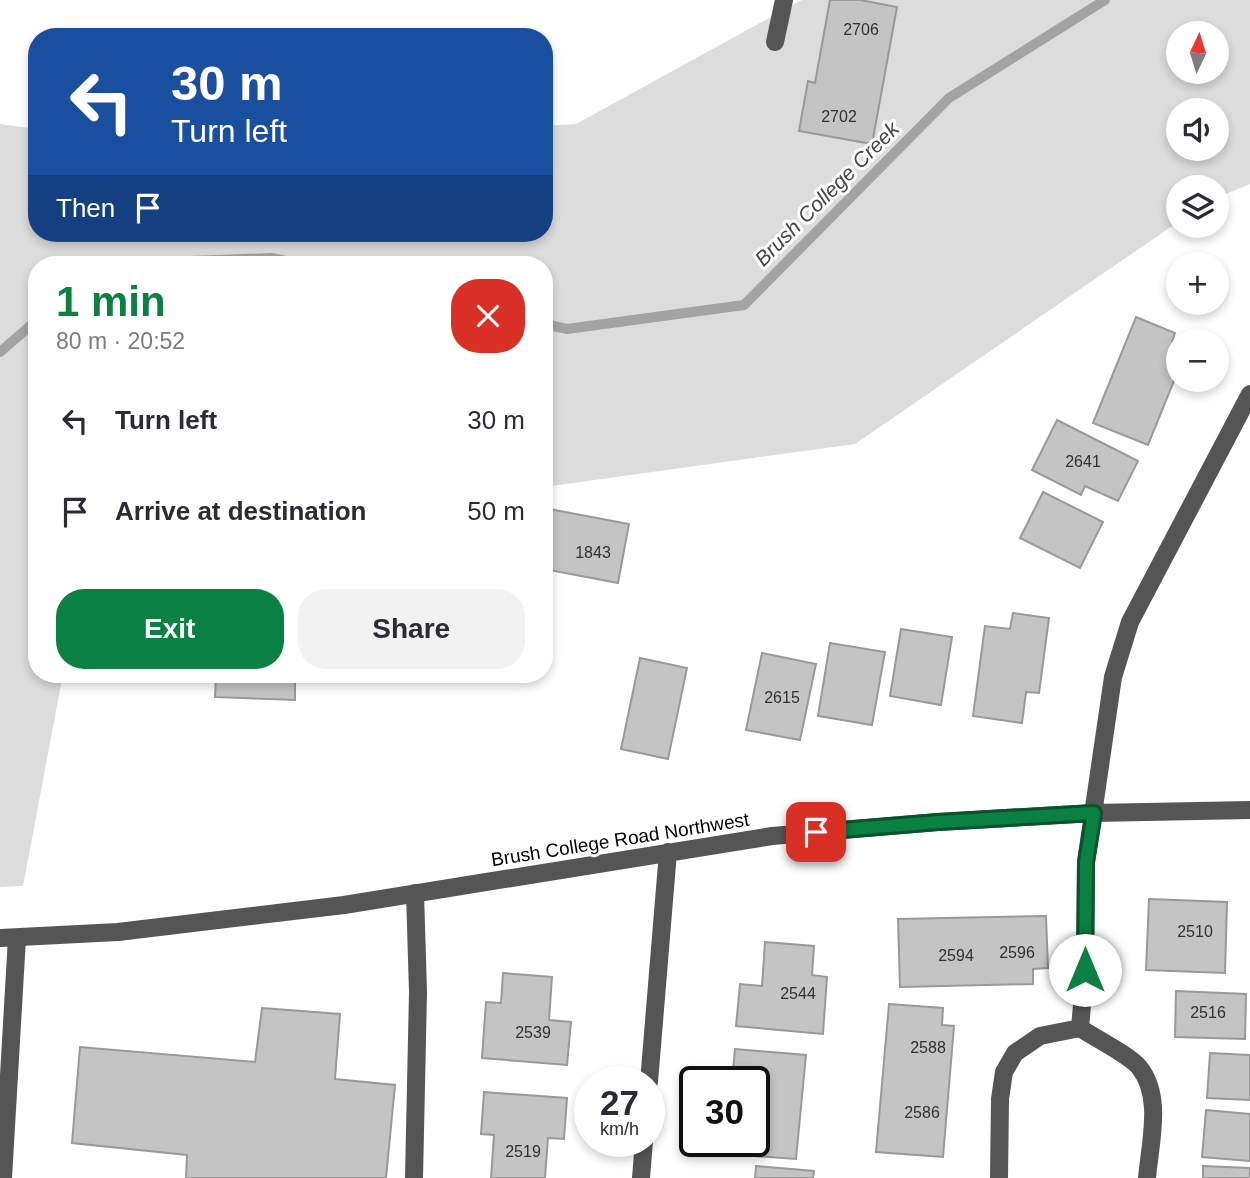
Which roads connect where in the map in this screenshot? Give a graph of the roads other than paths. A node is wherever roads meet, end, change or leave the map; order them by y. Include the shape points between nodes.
1 (783, 0) edge
2 (775, 42) dead end
3 (1250, 394) edge
4 (1250, 810) edge
5 (1094, 813) junction
6 (668, 852) junction
7 (415, 893) junction
8 (8, 938) edge
9 (1080, 1028) junction
10 (650, 1066) edge
11 (643, 1157) edge
12 (3, 1178) edge
13 (414, 1178) edge
14 (641, 1178) edge
15 (999, 1178) edge
16 (1147, 1178) edge

1 - 2 street
3 - 5 street via 1130,622 1113,677
4 - 5 street, Brush College Road Northwest
5 - 6 street, Brush College Road Northwest via 784,835
5 - 9 street via 1086,862
6 - 7 street, Brush College Road Northwest
6 - 10 street
7 - 8 street, Brush College Road Northwest via 118,932
7 - 13 street
8 - 12 street
9 - 15 street via 1040,1036 1015,1053 1004,1072
9 - 16 street via 1138,1066 1151,1087
11 - 14 street

